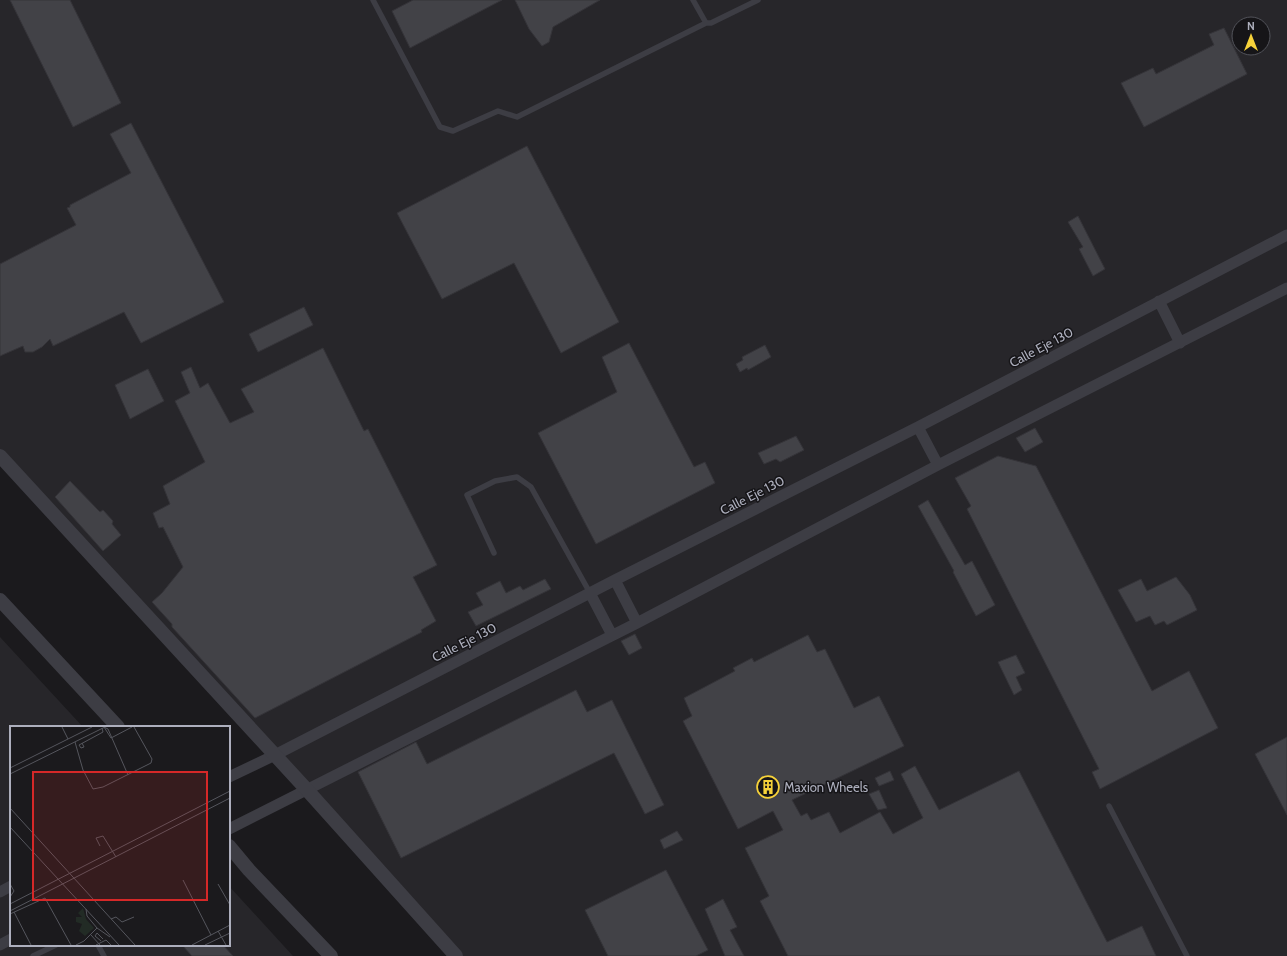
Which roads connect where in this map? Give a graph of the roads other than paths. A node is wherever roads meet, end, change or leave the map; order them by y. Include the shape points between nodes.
1 (373, 0) edge
2 (693, 0) edge
3 (758, 0) edge
4 (706, 23) junction
5 (1287, 235) edge
6 (1287, 288) edge
7 (1159, 301) junction
8 (1180, 343) junction
9 (918, 427) junction
10 (0, 456) edge
11 (938, 465) junction
12 (494, 553) dead end
13 (615, 580) junction
14 (590, 593) junction
15 (0, 600) edge
16 (637, 623) junction
17 (612, 635) junction
18 (117, 726) edge
19 (275, 755) junction
20 (230, 777) edge
21 (308, 790) junction
22 (1109, 806) dead end
23 (230, 829) edge
24 (230, 847) edge
25 (10, 887) edge
26 (0, 892) edge
27 (10, 940) edge
28 (0, 945) edge
29 (54, 946) edge
30 (99, 946) edge
31 (34, 956) edge
32 (104, 956) edge
33 (331, 956) edge
34 (456, 956) edge
35 (1187, 956) edge

1 - 4 lane via 440,128 453,131 498,111 517,117
2 - 4 lane
3 - 4 lane via 711,23
5 - 7 street, Calle Eje 130
6 - 8 street
7 - 8 street
7 - 9 street, Calle Eje 130
8 - 11 street
9 - 11 street
9 - 13 street, Calle Eje 130
10 - 19 street
11 - 16 street
12 - 14 lane via 468,495 496,481 517,477 531,487
13 - 14 street, Calle Eje 130
13 - 16 street
14 - 17 street
14 - 19 street, Calle Eje 130
15 - 18 street
16 - 17 street
17 - 21 street
19 - 20 street, Calle Eje 130
19 - 21 street
21 - 23 street
21 - 34 street
22 - 35 lane
24 - 33 street
25 - 26 street
27 - 28 street
29 - 31 lane
30 - 32 lane

